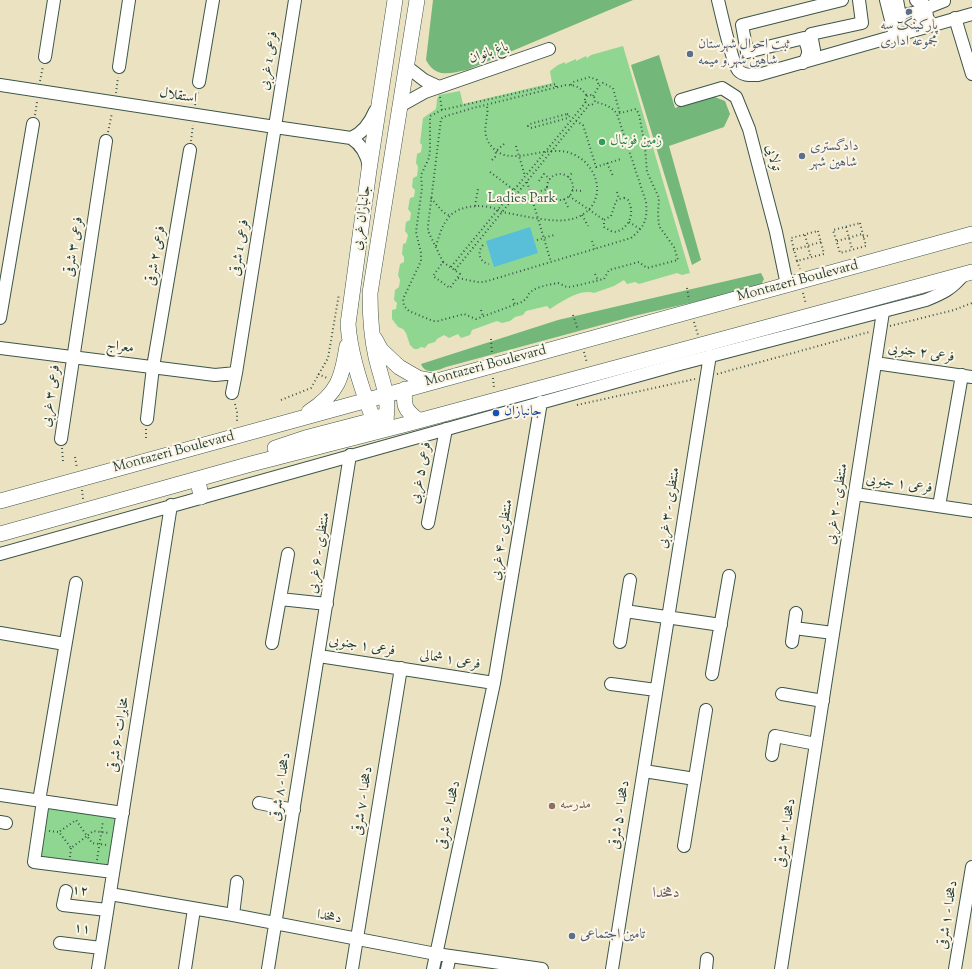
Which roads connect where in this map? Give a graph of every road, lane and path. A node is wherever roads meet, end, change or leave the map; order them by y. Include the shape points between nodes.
1 (54, 0) edge
2 (129, 0) edge
3 (213, 0) edge
4 (295, 0) edge
5 (395, 0) edge
6 (417, 0) edge
7 (718, 0) edge
8 (842, 0) edge
9 (859, 0) edge
10 (886, 0) edge
11 (897, 0) edge
12 (916, 0) edge
13 (922, 0) edge
14 (944, 0) edge
15 (972, 14) edge
16 (955, 18) junction
17 (934, 25) junction
18 (921, 28) junction
19 (895, 36) junction
20 (549, 50) dead end
21 (45, 57) joint
22 (822, 57) junction
23 (802, 63) junction
24 (406, 66) junction
25 (119, 67) joint
26 (972, 74) edge
27 (199, 82) joint
28 (0, 85) edge
29 (571, 85) junction
30 (599, 86) junction
31 (439, 87) junction
32 (556, 87) junction
33 (39, 91) junction
34 (587, 96) junction
35 (593, 96) junction
36 (380, 100) junction
37 (681, 100) dead end
38 (586, 102) junction
39 (595, 102) junction
40 (115, 103) junction
41 (487, 105) junction
42 (589, 105) junction
43 (400, 106) junction
44 (618, 114) junction
45 (194, 115) junction
46 (570, 115) junction
47 (575, 115) junction
48 (576, 121) junction
49 (33, 124) joint
50 (275, 127) junction
51 (351, 138) junction
52 (106, 141) joint
53 (504, 144) dead end
54 (516, 146) dead end
55 (190, 150) joint
56 (496, 151) junction
57 (546, 151) junction
58 (552, 151) junction
59 (519, 157) junction
60 (621, 159) dead end
61 (492, 160) dead end
62 (607, 163) junction
63 (369, 170) junction
64 (490, 172) dead end
65 (573, 172) dead end
66 (525, 176) junction
67 (612, 176) dead end
68 (568, 177) junction
69 (550, 179) junction
70 (539, 181) dead end
71 (527, 182) junction
72 (478, 189) dead end
73 (548, 189) junction
74 (514, 190) junction
75 (572, 190) junction
76 (582, 191) dead end
77 (617, 192) dead end
78 (531, 194) junction
79 (569, 196) junction
80 (552, 197) junction
81 (431, 198) junction
82 (513, 199) junction
83 (564, 199) junction
84 (619, 199) junction
85 (549, 203) dead end
86 (475, 206) junction
87 (568, 207) dead end
88 (498, 209) junction
89 (589, 210) junction
90 (502, 212) junction
91 (582, 215) junction
92 (450, 216) junction
93 (537, 217) junction
94 (604, 220) junction
95 (629, 222) junction
96 (588, 226) dead end
97 (846, 226) junction
98 (641, 229) junction
99 (805, 234) junction
100 (972, 234) edge
101 (554, 235) dead end
102 (863, 235) junction
103 (870, 235) dead end
104 (544, 238) junction
105 (849, 238) junction
106 (537, 240) dead end
107 (592, 241) dead end
108 (837, 241) junction
109 (821, 242) junction
110 (484, 245) dead end
111 (436, 246) junction
112 (475, 246) junction
113 (808, 246) junction
114 (595, 249) junction
115 (794, 249) junction
116 (480, 250) junction
117 (852, 250) junction
118 (811, 258) junction
119 (443, 262) junction
120 (551, 262) junction
121 (489, 264) dead end
122 (451, 267) junction
123 (455, 270) junction
124 (968, 273) edge
125 (595, 274) dead end
126 (458, 278) junction
127 (575, 280) dead end
128 (598, 280) junction
129 (575, 285) junction
130 (787, 285) junction
131 (339, 290) dead end
132 (513, 299) dead end
133 (972, 303) edge
134 (515, 305) junction
135 (481, 310) dead end
136 (883, 312) junction
137 (572, 315) dead end
138 (483, 316) junction
139 (0, 318) edge
140 (371, 328) junction
141 (880, 330) junction
142 (349, 337) junction
143 (491, 339) dead end
144 (582, 341) junction
145 (0, 348) edge
146 (710, 355) junction
147 (73, 358) junction
148 (353, 361) junction
149 (875, 363) junction
150 (492, 366) junction
151 (153, 367) junction
152 (236, 373) junction
153 (967, 376) edge
154 (706, 377) junction
155 (592, 381) junction
156 (435, 382) junction
157 (405, 389) junction
158 (232, 393) dead end
159 (386, 394) junction
160 (366, 399) junction
161 (281, 400) dead end
162 (496, 400) junction
163 (598, 400) junction
164 (541, 402) junction
165 (576, 405) dead end
166 (320, 412) junction
167 (299, 418) junction
168 (147, 419) dead end
169 (418, 420) junction
170 (382, 423) junction
171 (446, 429) junction
172 (326, 433) junction
173 (61, 439) dead end
174 (350, 455) junction
175 (251, 464) junction
176 (198, 480) junction
177 (855, 494) junction
178 (201, 497) junction
179 (0, 501) edge
180 (171, 506) junction
181 (939, 506) junction
182 (972, 511) edge
183 (428, 523) dead end
184 (0, 534) edge
185 (0, 554) edge
186 (288, 554) dead end
187 (729, 576) dead end
188 (630, 580) dead end
189 (76, 583) dead end
190 (280, 599) junction
191 (327, 604) junction
192 (625, 611) junction
193 (796, 613) dead end
194 (668, 617) junction
195 (721, 625) junction
196 (794, 628) junction
197 (0, 633) edge
198 (833, 633) junction
199 (620, 642) dead end
200 (792, 642) dead end
201 (272, 643) dead end
202 (65, 644) junction
203 (319, 656) junction
204 (660, 666) joint
205 (401, 668) junction
206 (712, 674) dead end
207 (494, 683) junction
208 (611, 684) dead end
209 (656, 690) junction
210 (782, 694) dead end
211 (823, 701) junction
212 (706, 710) dead end
213 (816, 744) junction
214 (772, 755) dead end
215 (644, 771) junction
216 (695, 779) junction
217 (0, 795) edge
218 (41, 801) junction
219 (259, 803) dead end
220 (105, 810) junction
221 (294, 810) junction
222 (122, 813) junction
223 (102, 832) junction
224 (87, 836) junction
225 (118, 840) junction
226 (100, 844) junction
227 (684, 846) dead end
228 (972, 867) edge
229 (96, 870) junction
230 (113, 872) junction
231 (238, 882) dead end
232 (66, 891) dead end
233 (110, 894) junction
234 (194, 909) junction
235 (107, 910) junction
236 (233, 915) junction
237 (275, 924) junction
238 (357, 939) junction
239 (60, 943) dead end
240 (101, 948) junction
241 (436, 954) junction
242 (450, 956) junction
243 (98, 969) edge
244 (184, 969) edge
245 (268, 969) edge
246 (352, 969) edge
247 (434, 969) edge
248 (448, 969) edge
249 (536, 969) edge
250 (612, 969) edge
251 (782, 969) edge
252 (955, 969) edge

1 - 21 street
2 - 25 street
3 - 27 street
4 - 50 street, فرعی 1 غربی
5 - 36 main road, جانبازان غربی
6 - 24 main road, جانبازان غربی
7 - 23 street via 737,70 745,75 758,75
8 - 23 street via 742,25 747,52 804,38 808,56
9 - 22 street via 862,23 811,34 814,50
10 - 19 street
11 - 18 street via 900,16 917,12 923,19
12 - 13 street
14 - 17 street via 926,8 928,21
15 - 16 street
16 - 17 street
16 - 26 street
17 - 18 street
18 - 19 street
19 - 22 street
20 - 31 street, باغ بانوان
21 - 33 path
22 - 23 street
24 - 31 street via 424,80
24 - 43 main road, جانبازان غربی
25 - 40 path
27 - 45 path
28 - 33 street, استقلال
29 - 30 path via 590,77 597,80
29 - 32 path
29 - 34 path via 576,85
30 - 35 path
30 - 44 path via 603,83 612,88
31 - 43 street, باغ بانوان
32 - 41 path
32 - 138 path via 556,84 442,110 430,116 430,150 421,175 422,188 416,232 421,261 404,295 404,306 409,311 438,322 464,314 476,319
33 - 40 street, استقلال
33 - 49 path
34 - 35 path
34 - 38 path
35 - 39 path
36 - 51 street via 369,124
36 - 63 main road, جانبازان غربی
37 - 130 street, تولایی via 722,88 736,97 748,129 776,232
38 - 42 path
38 - 47 path
39 - 42 path
39 - 44 path via 607,105
40 - 45 street, استقلال
40 - 52 path
41 - 56 path via 485,132
41 - 81 path via 441,119
42 - 48 path
43 - 140 main road, جانبازان غربی via 370,293
44 - 98 path via 646,202 646,221
44 - 128 path via 636,109 645,147 647,172 659,198 659,226 674,247 678,260 647,268 639,262 609,270 604,279
45 - 50 street, استقلال
45 - 55 path
46 - 46 path via 567,114 528,126 531,128 568,118
46 - 47 path
47 - 57 path
48 - 58 path
48 - 62 path via 583,125 596,167
49 - 139 street
50 - 51 street, استقلال
50 - 152 street, فرعی 1 شرقی
51 - 63 street via 368,158
52 - 147 street, فرعی ۳ شرقی
53 - 56 path
54 - 59 path
55 - 151 street, فرعی ۲ شرقی
56 - 59 path
56 - 61 path
57 - 58 path
57 - 59 path
57 - 66 path
58 - 71 path
58 - 89 path via 573,154 590,167 596,181 597,195
59 - 66 path
60 - 62 path
62 - 67 path
63 - 142 main road, جانبازان غربی via 348,324
64 - 74 path
65 - 68 path
66 - 74 path
68 - 69 path via 556,174
68 - 75 path via 573,184
69 - 70 path via 544,174
69 - 73 path
71 - 78 path
71 - 82 path
72 - 86 path
73 - 78 path
73 - 80 path
74 - 88 path
75 - 76 path
75 - 79 path
77 - 84 path
78 - 82 path
78 - 93 path
79 - 83 path
79 - 89 path
80 - 83 path
80 - 85 path
81 - 92 path
81 - 111 path via 428,231
82 - 90 path
83 - 87 path
84 - 94 path via 614,204 611,216
84 - 95 path via 624,198 630,204 632,210
86 - 88 path
86 - 92 path via 462,209
88 - 90 path
88 - 122 path
89 - 91 path
89 - 94 path
90 - 93 path
90 - 112 path
91 - 93 path via 567,220
91 - 96 path
92 - 111 path
93 - 104 path
94 - 95 path via 604,227 616,232
95 - 98 path
97 - 102 path via 860,223
97 - 105 path
97 - 108 path via 834,230
98 - 114 path via 631,238
99 - 109 path via 818,231
99 - 113 path
99 - 115 path via 791,238
100 - 130 main road, Montazeri Boulevard
101 - 104 path
102 - 103 path
102 - 105 path
102 - 117 path via 866,246
104 - 106 path
104 - 120 path
105 - 108 path
105 - 117 path
107 - 114 path
108 - 117 path via 840,253
109 - 113 path
109 - 118 path via 824,254
110 - 116 path
111 - 119 path
112 - 116 path
112 - 123 path
113 - 115 path
113 - 118 path
114 - 120 path
115 - 118 path via 797,261
116 - 121 path via 481,259
119 - 122 path
119 - 126 path via 433,276 450,288
120 - 126 path via 484,282
122 - 123 path
123 - 126 path via 460,274
124 - 136 street via 944,293
124 - 155 main road
125 - 128 path
127 - 129 path
128 - 129 path
129 - 134 path via 566,287 558,283 546,286 531,291 527,298
130 - 144 main road, Montazeri Boulevard
131 - 161 path via 328,358 311,388
132 - 134 path
133 - 141 path
134 - 138 path
135 - 138 path
136 - 141 street, منتظری - ۲ غربی
136 - 146 street
137 - 144 path
140 - 148 main road via 366,361 358,365
140 - 156 main road via 381,350 399,367 418,378
140 - 159 main road, جانبازان غربی
141 - 149 street, منتظری - ۲ غربی
141 - 154 path
142 - 148 main road, جانبازان غربی
142 - 167 main road via 341,374 331,394
143 - 150 path
144 - 150 main road, Montazeri Boulevard
144 - 155 path
145 - 147 street, معراج
146 - 154 street, منتظری - ۳ غربی
146 - 155 street
147 - 151 street, معراج
147 - 173 street, فرعی ۳ غربی
148 - 160 main road, جانبازان غربی
149 - 153 street, فرعی ۲ جنوبی
149 - 177 street, منتظری - ۲ غربی
150 - 156 main road, Montazeri Boulevard
150 - 162 path
151 - 152 street, معراج via 215,375
151 - 168 street, فرعی ۲ شرقی
152 - 158 street, فرعی 1 شرقی
153 - 181 street
154 - 163 path
154 - 194 street, منتظری - ۳ غربی
155 - 162 main road
155 - 163 path
155 - 164 street
156 - 157 main road, Montazeri Boulevard
157 - 159 main road, Montazeri Boulevard
157 - 169 main road via 403,399 407,411
159 - 160 main road, Montazeri Boulevard
159 - 170 main road, جانبازان غربی
160 - 166 main road, Montazeri Boulevard
160 - 170 main road, جانبازان غربی
162 - 169 main road
163 - 165 path
164 - 171 street
164 - 207 street, منتظری - ۴ غربی
166 - 167 main road, Montazeri Boulevard
166 - 172 main road via 328,423
167 - 179 main road, Montazeri Boulevard
169 - 170 main road
170 - 172 main road
170 - 175 main road
171 - 174 street
171 - 183 street, فرعی ۵ غربی
172 - 175 main road via 277,446
174 - 178 street
174 - 191 street, منتظری - ۶ غربی
175 - 176 main road
176 - 178 main road
176 - 184 main road
177 - 181 street, فرعی ۱ جنوبی
177 - 198 street, منتظری - ۲ غربی
178 - 180 street
180 - 185 street
180 - 222 street, مخابرات -۶ شرقی
181 - 182 street
186 - 190 street
187 - 195 street
188 - 192 street
189 - 202 street
190 - 191 street
190 - 201 street
191 - 203 street, منتظری - ۶ غربی
192 - 194 street
192 - 199 street
193 - 196 street
194 - 195 street
194 - 204 street, منتظری - ۳ غربی
195 - 206 street
196 - 198 street
196 - 200 street
197 - 202 street
198 - 211 street, منتظری - ۲ غربی
202 - 218 street
203 - 205 street, فرعی ۱ جنوبی
203 - 221 street, دهخدا - ۸ شرقی
204 - 209 street, دهخدا - ۵ شرقی
205 - 207 street, فرعی ۱ شمالی
205 - 238 street, دهخدا - ۷ شرقی
207 - 241 street, دهخدا - ۶ شرقی
208 - 209 street
209 - 215 street, دهخدا - ۵ شرقی
210 - 211 street
211 - 213 street, دهخدا - ۳ شرقی
212 - 216 street
213 - 214 street via 775,736
213 - 251 street, دهخدا - ۳ شرقی
215 - 216 street
215 - 250 street, دهخدا - ۵ شرقی
216 - 227 street
217 - 218 street
218 - 220 street
218 - 229 street via 34,862
219 - 221 street
220 - 222 street
220 - 223 path
221 - 237 street, دهخدا - ۸ شرقی
222 - 225 street, مخابرات -۶ شرقی
223 - 224 path via 94,831
223 - 225 path
223 - 226 path
224 - 224 path via 76,820 59,832 71,848
224 - 226 path via 92,843
225 - 226 path
225 - 230 street, مخابرات -۶ شرقی
226 - 229 path
228 - 252 street, دهخدا - ۱ شرقی
229 - 230 street
230 - 233 street, مخابرات -۶ شرقی
231 - 236 street
232 - 235 street, ۱۲ via 63,905
233 - 234 street, دهخدا
233 - 235 street, مخابرات -۶ شرقی
234 - 236 street, دهخدا
234 - 244 street
235 - 240 street, مخابرات -۶ شرقی
236 - 237 street, دهخدا
237 - 238 street, دهخدا
237 - 245 street, دهخدا - ۸ شرقی
238 - 241 street, دهخدا
238 - 246 street, دهخدا - ۷ شرقی
239 - 240 street, ۱۱
240 - 243 street, مخابرات -۶ شرقی
241 - 242 street, دهخدا
241 - 247 street, دهخدا - ۶ شرقی
242 - 248 street
242 - 249 street, دهخدا

